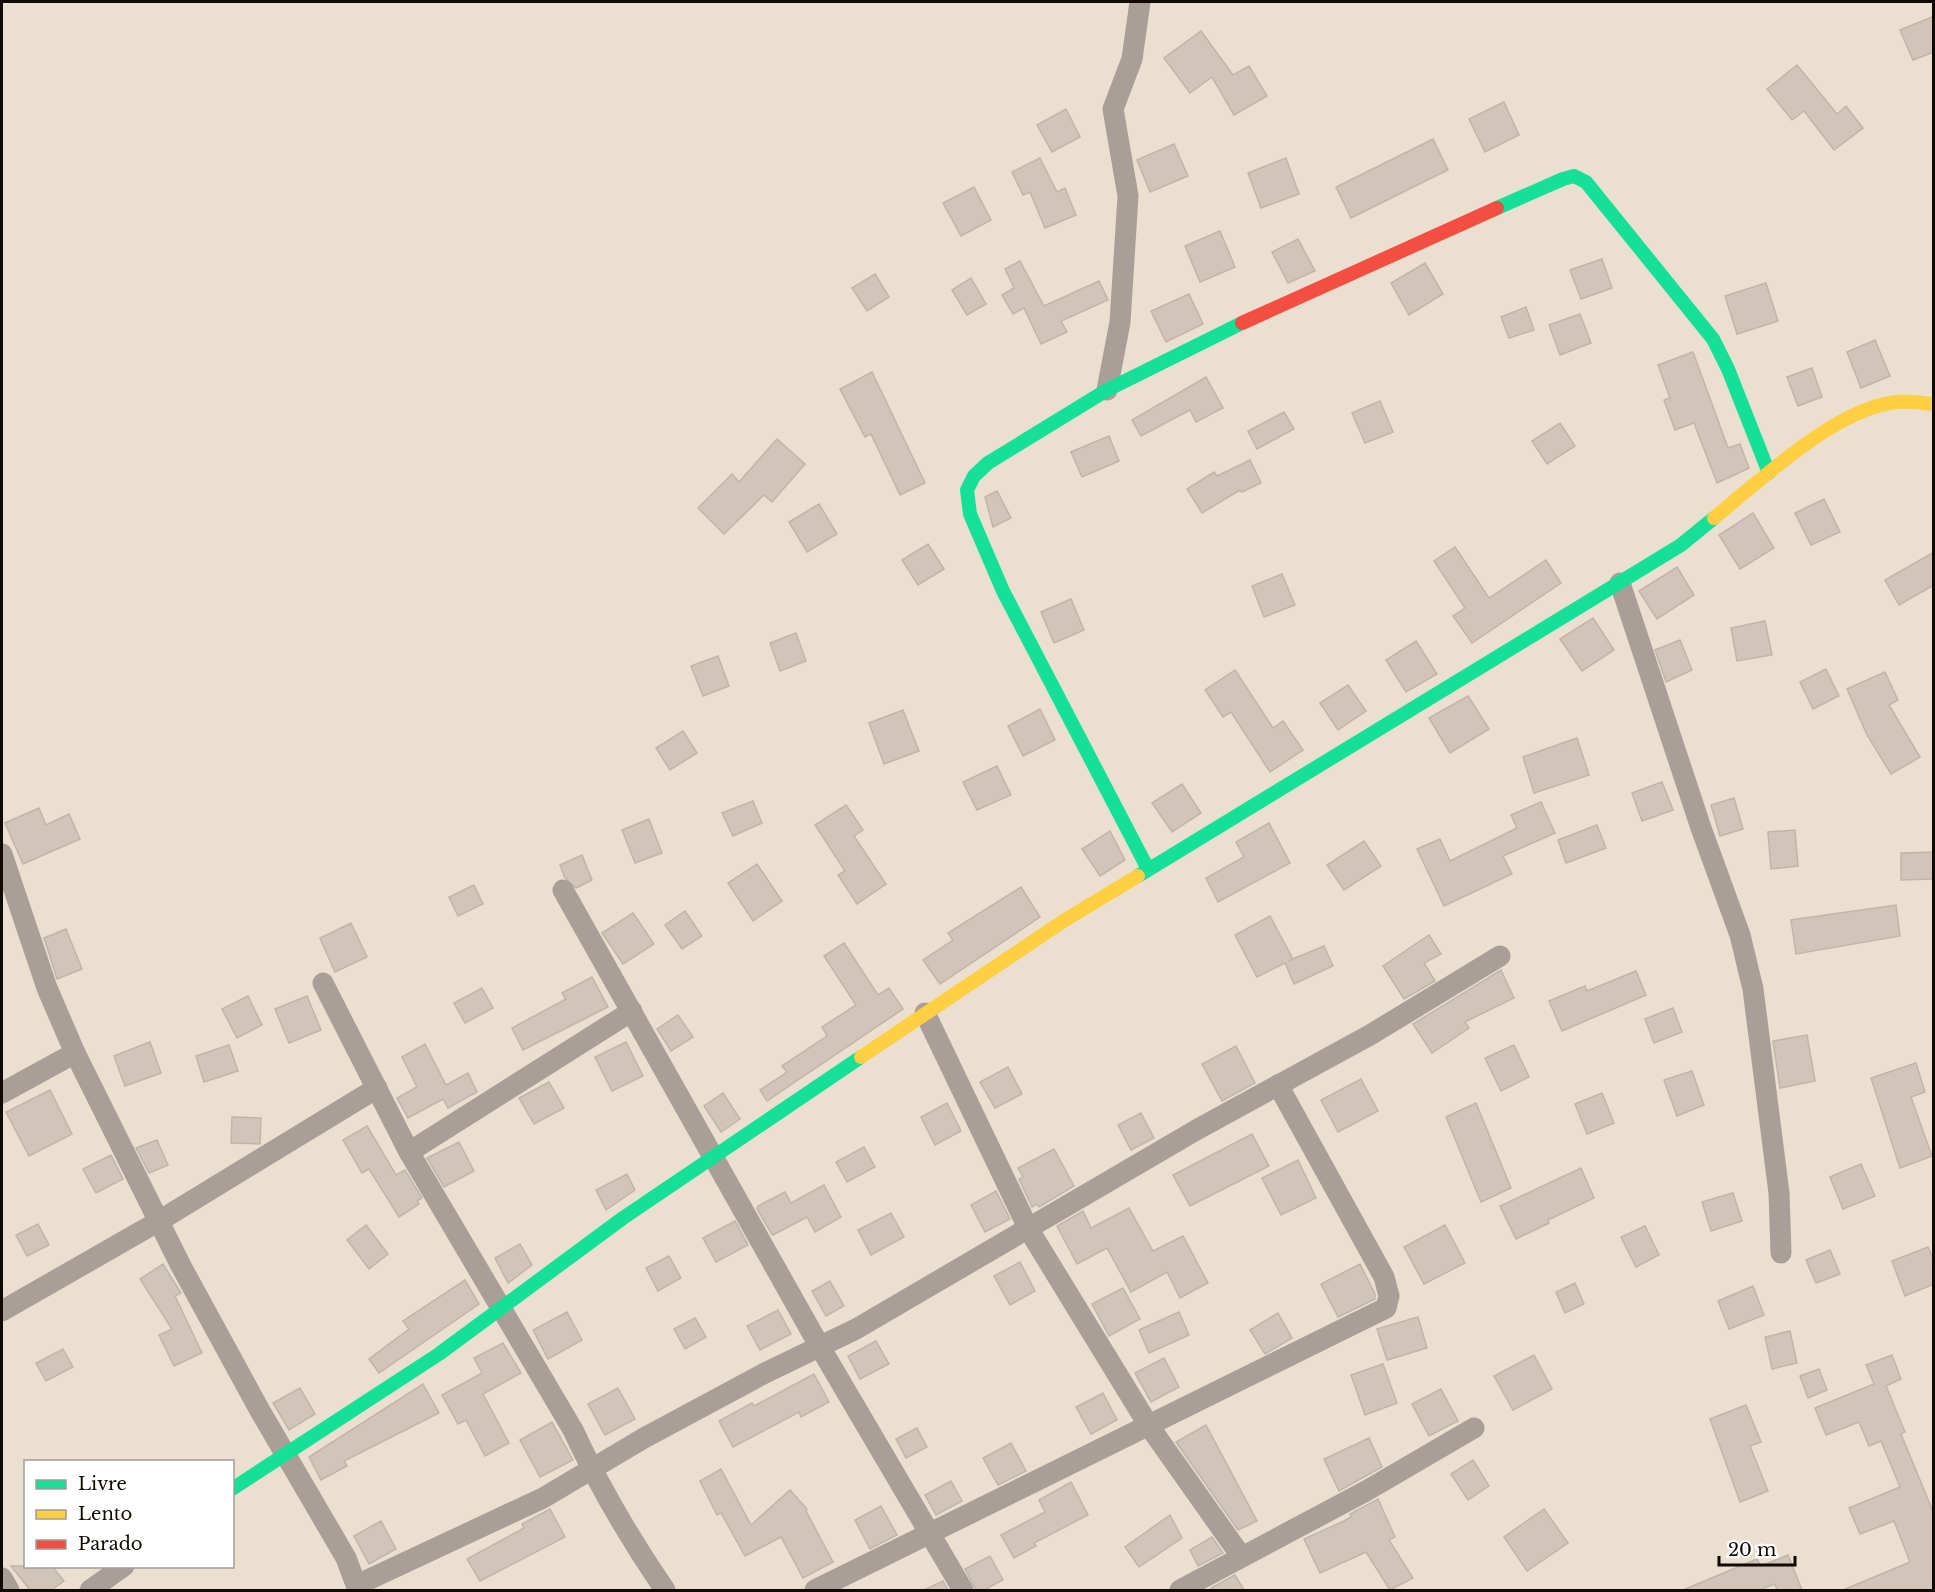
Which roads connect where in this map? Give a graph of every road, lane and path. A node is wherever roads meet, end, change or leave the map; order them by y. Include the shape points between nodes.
1 (1140, 2) edge
2 (1107, 390) junction
3 (1934, 404) edge
4 (1769, 473) junction
5 (1620, 583) junction
6 (2, 854) edge
7 (1148, 869) junction
8 (563, 890) dead end
9 (1500, 956) dead end
10 (323, 983) dead end
11 (632, 1011) junction
12 (925, 1013) junction
13 (75, 1053) junction
14 (1278, 1086) junction
15 (376, 1088) junction
16 (2, 1093) edge
17 (409, 1152) junction
18 (714, 1158) junction
19 (159, 1221) junction
20 (1029, 1230) junction
21 (1781, 1253) dead end
22 (501, 1309) junction
23 (2, 1311) edge
24 (820, 1347) junction
25 (1149, 1426) junction
26 (1474, 1428) dead end
27 (284, 1453) junction
28 (591, 1469) junction
29 (234, 1488) edge
30 (930, 1532) junction
31 (1241, 1556) junction
32 (121, 1568) edge
33 (2, 1578) edge
34 (358, 1588) edge
35 (9, 1590) edge
36 (90, 1590) edge
37 (665, 1590) edge
38 (815, 1590) edge
39 (963, 1590) edge
40 (1180, 1590) edge

1 - 2 street via 1132,59 1113,109 1128,196 1120,322
2 - 4 street via 1285,302 1574,176 1586,182 1713,339
2 - 7 street via 988,463 974,476 967,490 969,514 1003,591
3 - 4 street via 1896,402 1853,416 1813,438
4 - 5 street via 1681,545
5 - 7 street
5 - 21 street via 1740,935 1753,989 1779,1192
6 - 13 street via 47,988
7 - 12 street
8 - 11 street
9 - 14 street
10 - 15 street
11 - 17 street
11 - 18 street
12 - 18 street
12 - 20 street
13 - 16 street
13 - 19 street
14 - 20 street
14 - 25 street via 1384,1277 1389,1296 1386,1308
15 - 17 street
15 - 19 street
17 - 22 street
18 - 22 street via 624,1218
18 - 24 street
19 - 23 street
19 - 27 street
20 - 24 street
20 - 25 street
22 - 27 street via 439,1354
22 - 28 street via 573,1430
24 - 28 street via 654,1432
24 - 30 street
25 - 30 street
25 - 31 street
26 - 31 street via 1366,1491
27 - 29 street
27 - 34 street via 346,1558
28 - 34 street via 543,1498
28 - 37 street
30 - 38 street
30 - 39 street
31 - 40 street
32 - 36 street
33 - 35 street

